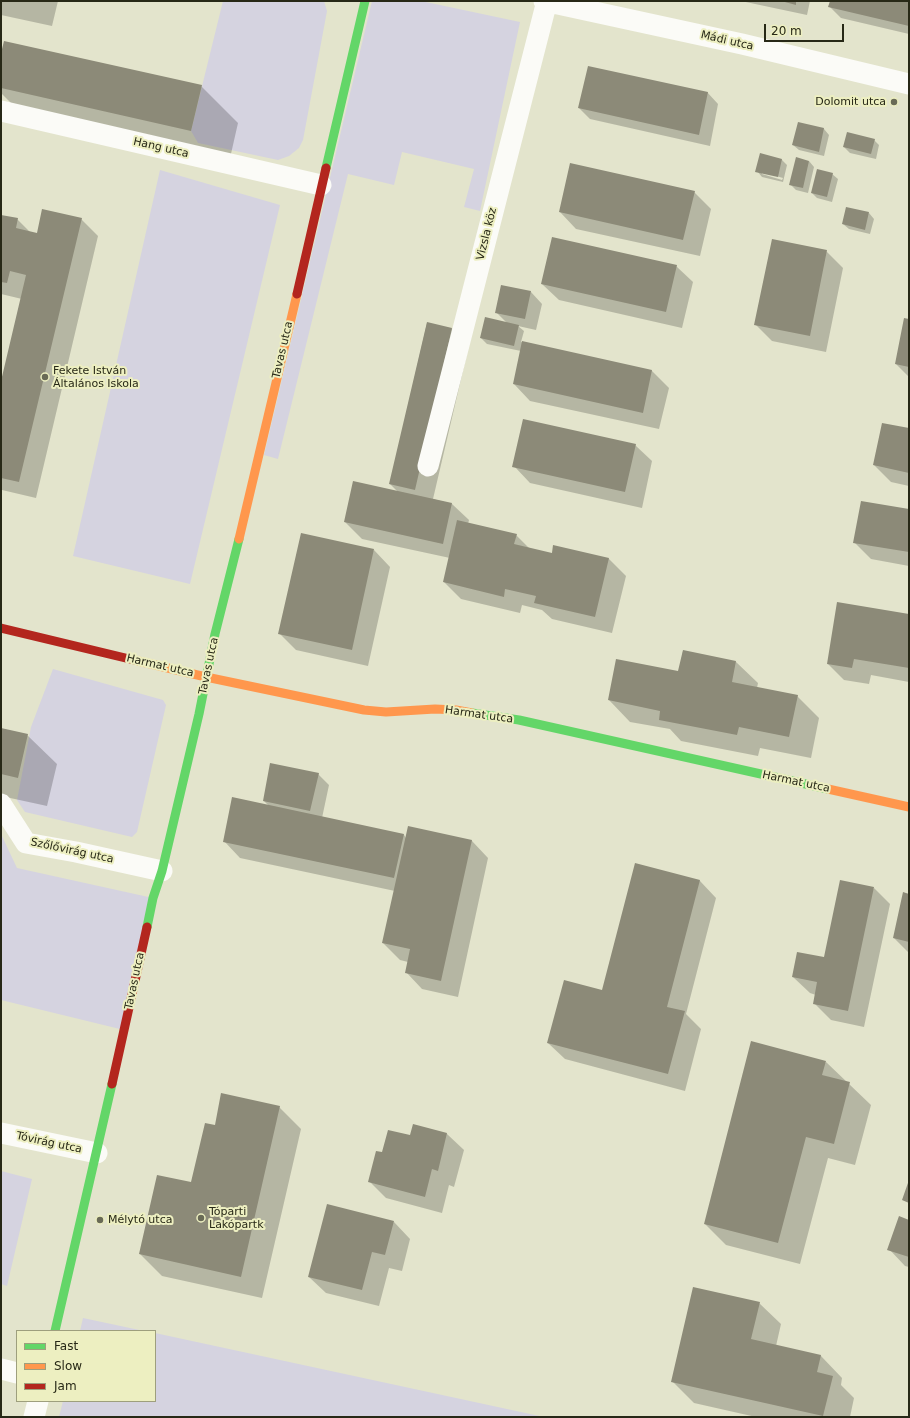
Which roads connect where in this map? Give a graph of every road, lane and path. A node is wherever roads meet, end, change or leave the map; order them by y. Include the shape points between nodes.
1 (365, 1) edge
2 (545, 1) edge
3 (909, 84) edge
4 (1, 111) edge
5 (321, 185) junction
6 (428, 466) dead end
7 (1, 628) edge
8 (206, 677) junction
9 (1, 804) edge
10 (909, 807) edge
11 (162, 871) junction
12 (1, 1133) edge
13 (97, 1153) junction
14 (55, 1330) edge
15 (1, 1369) edge
16 (16, 1373) edge
17 (38, 1402) edge
18 (34, 1417) edge

1 - 5 street, Tavas utca
2 - 3 street, Mádi utca
2 - 6 street, Vizsla köz
4 - 5 street, Hang utca
5 - 8 street, Tavas utca
7 - 8 street, Harmat utca
8 - 10 street, Harmat utca via 364,710 456,710 519,720
8 - 11 street, Tavas utca
9 - 11 street, Szőlővirág utca via 26,843
11 - 13 street, Tavas utca via 153,898
12 - 13 street, Tóvirág utca
13 - 14 street, Tavas utca
15 - 16 street
17 - 18 street

